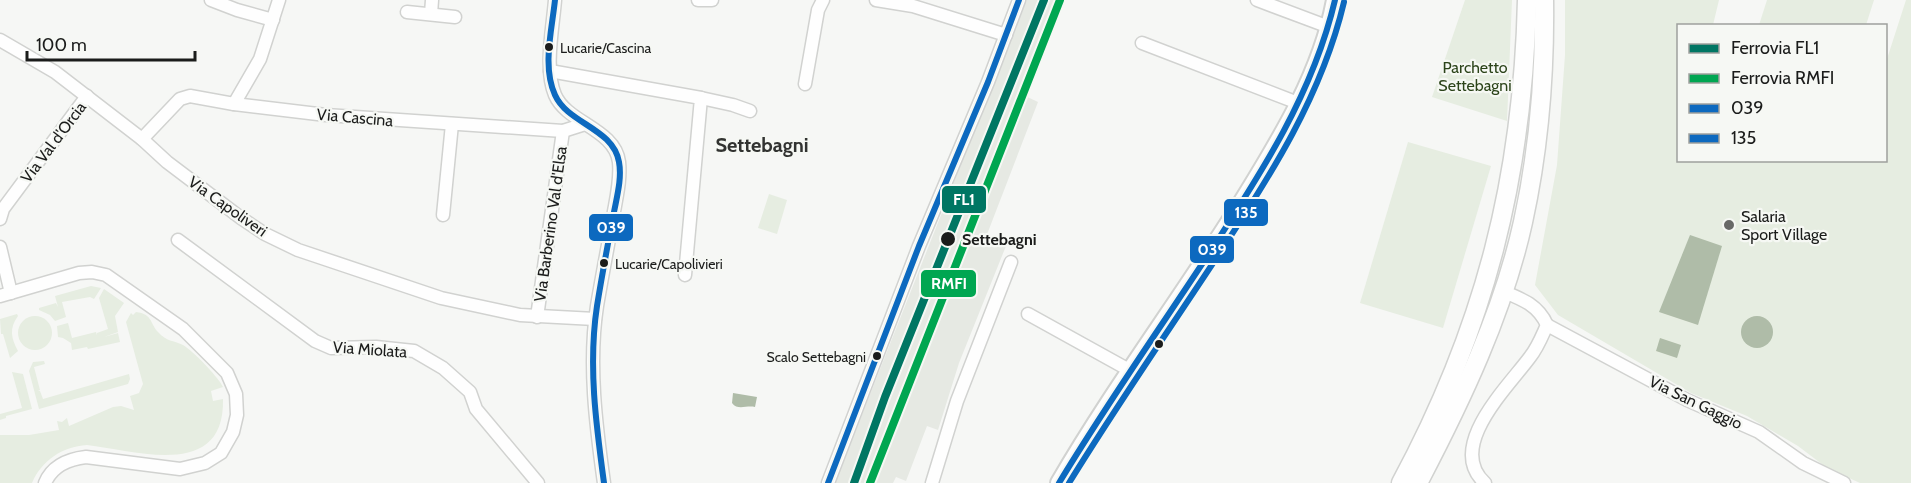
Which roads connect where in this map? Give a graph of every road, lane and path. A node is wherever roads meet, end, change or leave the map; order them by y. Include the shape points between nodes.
1 (211, 0) edge
2 (279, 0) edge
3 (432, 0) edge
4 (555, 0) edge
5 (699, 0) edge
6 (712, 0) edge
7 (823, 0) edge
8 (876, 0) edge
9 (1019, 0) edge
10 (1257, 0) edge
11 (1335, 0) edge
12 (1527, 0) edge
13 (1544, 0) edge
14 (407, 12) dead end
15 (431, 14) junction
16 (455, 17) dead end
17 (273, 20) junction
18 (1329, 27) junction
19 (1006, 35) junction
20 (0, 40) edge
21 (1142, 44) dead end
22 (550, 71) junction
23 (805, 84) dead end
24 (87, 96) junction
25 (701, 98) junction
26 (1298, 103) junction
27 (234, 104) junction
28 (750, 111) dead end
29 (452, 124) junction
30 (585, 124) junction
31 (563, 131) junction
32 (142, 139) junction
33 (443, 214) dead end
34 (0, 219) edge
35 (177, 240) dead end
36 (0, 247) edge
37 (1011, 262) dead end
38 (685, 275) dead end
39 (1502, 291) junction
40 (5, 295) edge
41 (1028, 315) dead end
42 (537, 317) junction
43 (596, 320) junction
44 (1547, 325) junction
45 (1131, 371) junction
46 (45, 483) edge
47 (538, 483) edge
48 (604, 483) edge
49 (828, 483) edge
50 (933, 483) edge
51 (1059, 483) edge
52 (1401, 483) edge
53 (1418, 483) edge
54 (1485, 483) edge
55 (1844, 483) edge

1 - 17 street
2 - 17 street
3 - 15 street
4 - 22 street
5 - 6 street
7 - 23 street
8 - 19 street via 913,6
9 - 19 street
10 - 18 street
11 - 18 street
12 - 52 main road via 1520,120 1492,261 1454,370
13 - 39 main road via 1540,110 1532,171 1523,223
14 - 15 street
15 - 16 street
17 - 27 street via 260,59
18 - 26 street
19 - 49 street
20 - 24 street, Via Capoliveri
21 - 26 street
22 - 25 street
22 - 30 street via 557,100
24 - 32 street, Via Capoliveri
24 - 34 street, Via Val d'Orcia via 3,209
25 - 28 street
25 - 38 street
26 - 45 street via 1229,222
27 - 29 street, Via Cascina
27 - 32 street, Via Cascina via 184,97
29 - 31 street, Via Cascina
29 - 33 street
30 - 31 street, Via Cascina
30 - 43 street via 615,150 619,166
31 - 42 street, Via Barberino Val d'Elsa
32 - 42 street, Via Capoliveri via 241,218 298,250 441,298
35 - 47 street, Via Miolata via 315,341 332,348 414,351 443,368 470,392 476,410
36 - 40 street
37 - 50 street via 954,410
39 - 44 street, Via San Gaggio via 1534,306
39 - 53 main road via 1489,331
40 - 46 street via 79,273 106,275 183,329 227,373 236,394 233,432 221,453 205,463 180,469 74,458 58,466
41 - 45 street
42 - 43 street, Via Capoliveri
43 - 48 street via 594,377
44 - 54 street via 1534,352 1498,397 1474,441 1473,466
44 - 55 street, Via San Gaggio via 1687,400 1759,432 1803,463
45 - 51 street

